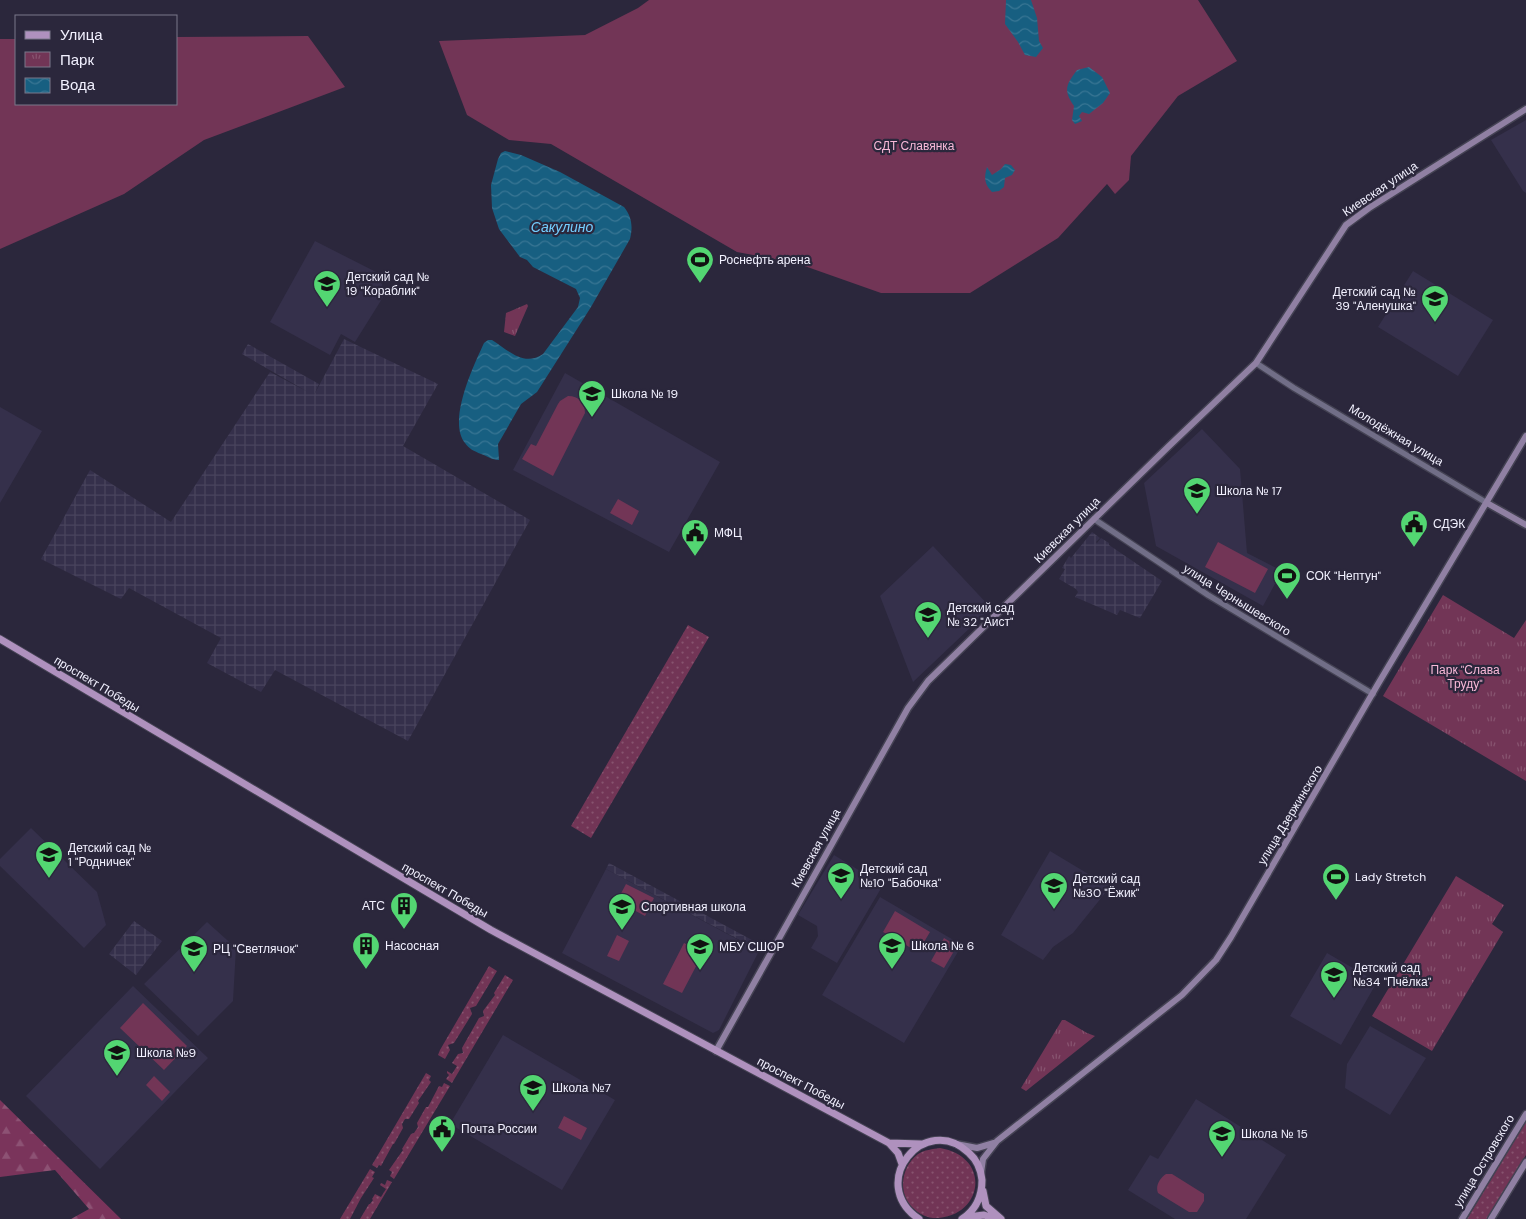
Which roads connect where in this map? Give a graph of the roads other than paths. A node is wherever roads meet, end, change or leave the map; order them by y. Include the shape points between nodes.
1 (1526, 109) edge
2 (1256, 363) junction
3 (1526, 436) edge
4 (1487, 503) junction
5 (1094, 519) junction
6 (1526, 524) edge
7 (0, 639) edge
8 (1373, 694) junction
9 (716, 1050) junction
10 (1526, 1114) edge
11 (998, 1141) junction
12 (889, 1142) junction
13 (923, 1144) junction
14 (955, 1144) junction
15 (1526, 1162) edge
16 (902, 1164) junction
17 (981, 1178) junction
18 (919, 1219) edge
19 (962, 1219) edge
20 (997, 1219) edge
21 (1001, 1219) edge
22 (1462, 1219) edge
23 (1491, 1219) edge

1 - 2 main road, Киевская улица via 1346,225
2 - 4 street, Молодёжная улица
2 - 5 main road, Киевская улица
3 - 4 main road, улица Дзержинского
4 - 6 main road, Молодёжная улица
4 - 8 main road, улица Дзержинского
5 - 8 street, улица Чернышевского via 1208,595
5 - 9 main road, Киевская улица via 928,681 908,708
7 - 9 main road, проспект Победы via 491,930
8 - 11 main road, улица Дзержинского via 1216,960 1182,995
9 - 12 main road, проспект Победы
10 - 22 main road, улица Островского
11 - 14 main road, улица Дзержинского via 978,1148
11 - 17 main road, улица Дзержинского via 983,1159
12 - 13 main road, проспект Победы
12 - 16 main road
13 - 14 main road, проспект Победы via 941,1141
13 - 16 main road
14 - 17 main road via 975,1159
15 - 23 main road
16 - 18 main road via 898,1174 901,1200
17 - 19 main road via 976,1207
17 - 21 main road via 984,1202
19 - 20 main road via 975,1215

